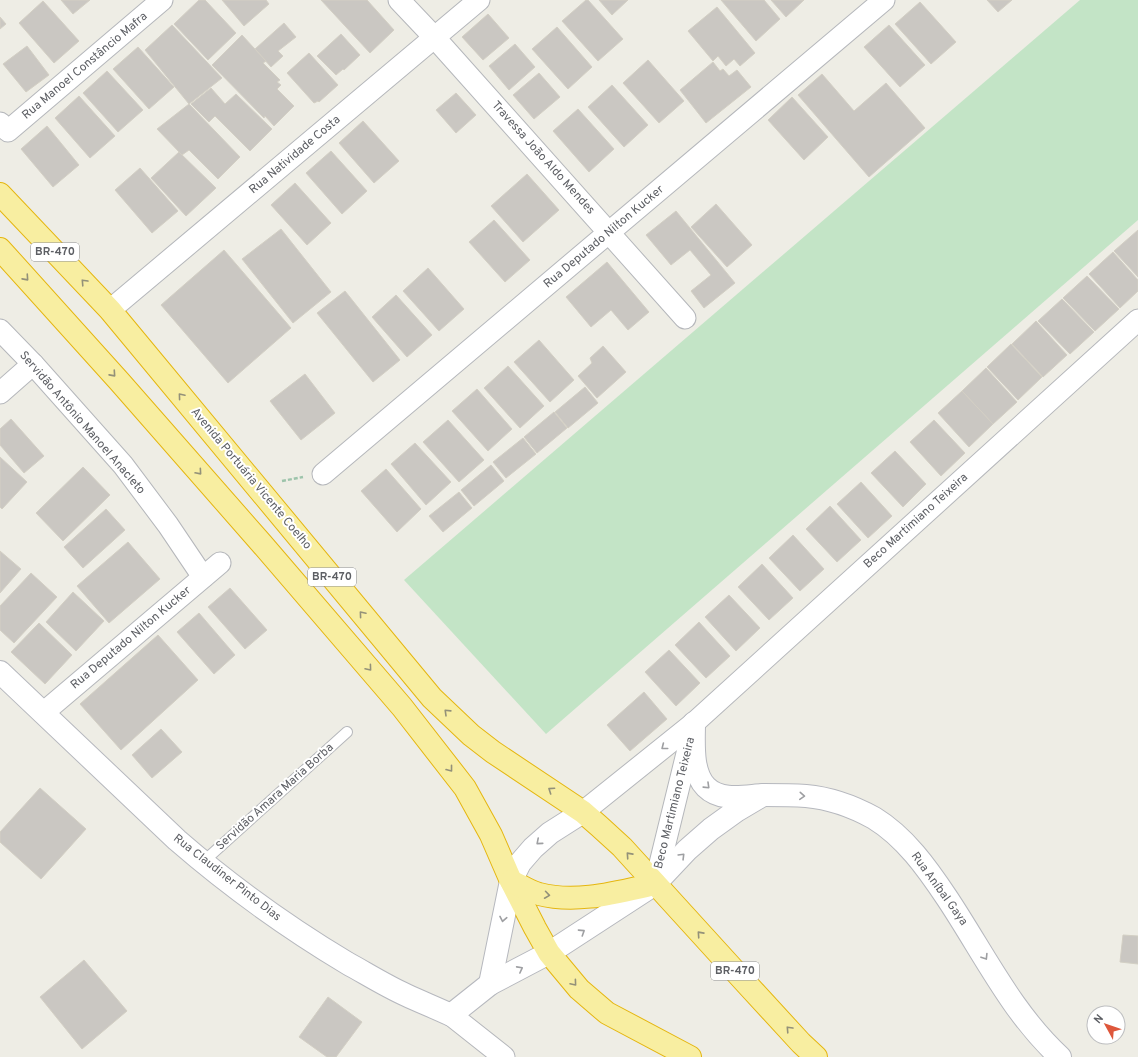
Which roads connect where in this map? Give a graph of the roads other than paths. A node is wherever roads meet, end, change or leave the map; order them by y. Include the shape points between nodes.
1 (162, 0) edge
2 (399, 0) edge
3 (478, 0) edge
4 (884, 0) edge
5 (435, 38) junction
6 (4, 127) edge
7 (0, 194) edge
8 (609, 232) junction
9 (0, 249) edge
10 (110, 310) junction
11 (685, 318) dead end
12 (1138, 320) edge
13 (0, 330) edge
14 (32, 364) junction
15 (0, 393) edge
16 (323, 474) road end
17 (220, 563) dead end
18 (203, 577) junction
19 (0, 672) edge
20 (43, 713) junction
21 (694, 723) junction
22 (347, 732) dead end
23 (763, 795) junction
24 (583, 812) junction
25 (203, 862) junction
26 (511, 881) junction
27 (655, 884) junction
28 (549, 953) junction
29 (490, 984) junction
30 (451, 1015) junction
31 (504, 1057) edge
32 (690, 1057) edge
33 (816, 1057) edge
34 (1060, 1057) edge

1 - 6 street, Rua Manoel Constâncio Mafra
2 - 5 street, Travessa João Aldo Mendes
3 - 5 street, Rua Natividade Costa
4 - 8 street, Rua Deputado Nilton Kucker
5 - 8 street, Travessa João Aldo Mendes
5 - 10 street, Rua Natividade Costa
10 -> 7 highway, Avenida Portuária Vicente Coelho / BR-470
8 - 11 street, Travessa João Aldo Mendes
8 - 16 street, Rua Deputado Nilton Kucker
9 -> 26 highway, BR-470 via 262,544 402,707 465,788 491,835
24 -> 10 highway, Avenida Portuária Vicente Coelho / BR-470 via 493,752 432,698
12 - 21 street, Beco Martimiano Teixeira
13 - 14 street, Servidão Antônio Manoel Anacleto
14 - 15 street
14 - 18 street, Servidão Antônio Manoel Anacleto via 123,465
17 - 18 street, Rua Deputado Nilton Kucker
18 - 20 street, Rua Deputado Nilton Kucker
19 - 20 main road, Rua Claudiner Pinto Dias
20 - 25 main road, Rua Claudiner Pinto Dias
21 -> 23 main road, Rua Aníbal Gaya via 694,758 700,778 706,787 716,793 732,797
21 -> 24 street, Beco Martimiano Teixeira
21 - 27 street, Beco Martimiano Teixeira
22 - 25 lane, Servidão Amara Maria Borba
27 -> 23 main road via 711,829
23 -> 34 main road, Rua Aníbal Gaya via 820,798 855,809 891,830 908,846 937,883 1026,1019
24 -> 26 main road via 550,833 533,848
27 -> 24 highway, Avenida Portuária Vicente Coelho / BR-470 via 622,847
25 - 30 main road, Rua Claudiner Pinto Dias via 243,894 328,952 394,989
26 -> 27 highway via 538,894 566,898 605,895
26 - 28 highway, BR-470
26 -> 29 main road
28 -> 27 main road
33 -> 27 highway, Avenida Portuária Vicente Coelho / BR-470
29 -> 28 main road
28 -> 32 highway, BR-470 via 579,990 607,1013
29 - 30 main road
30 - 31 street, Rua Claudiner Pinto Dias

